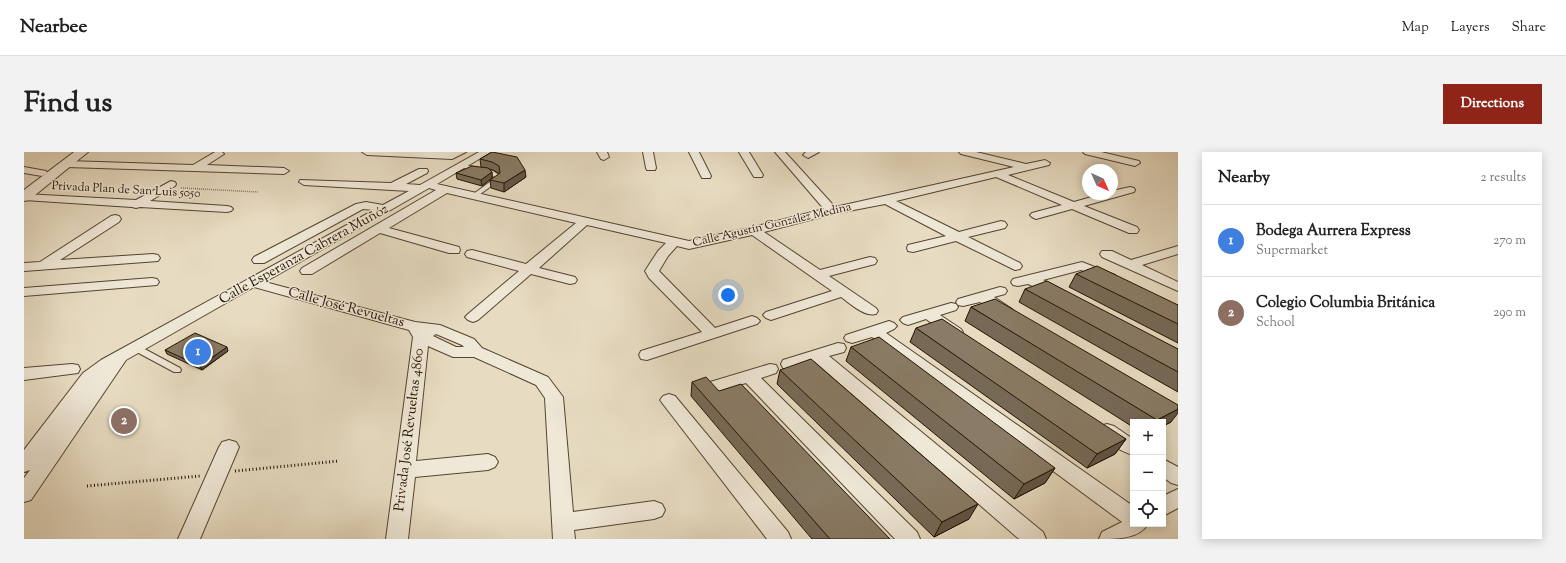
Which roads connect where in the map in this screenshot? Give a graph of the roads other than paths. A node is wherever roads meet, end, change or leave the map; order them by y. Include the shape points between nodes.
1 (82, 152) edge
2 (367, 152) edge
3 (461, 152) edge
4 (486, 152) edge
5 (648, 152) edge
6 (694, 152) edge
7 (744, 152) edge
8 (780, 152) edge
9 (964, 152) edge
10 (1088, 152) edge
11 (219, 154) dead end
12 (986, 157) junction
13 (69, 158) edge
14 (1045, 163) dead end
15 (1135, 163) dead end
16 (976, 165) dead end
17 (460, 166) junction
18 (1026, 167) junction
19 (196, 168) junction
20 (651, 168) dead end
21 (24, 170) edge
22 (284, 171) dead end
23 (423, 171) dead end
24 (42, 173) junction
25 (997, 174) junction
26 (184, 175) dead end
27 (758, 175) dead end
28 (706, 176) dead end
29 (304, 182) dead end
30 (24, 186) edge
31 (168, 186) road end
32 (425, 186) junction
33 (394, 187) junction
34 (446, 189) junction
35 (1130, 190) dead end
36 (474, 196) junction
37 (24, 197) edge
38 (886, 200) junction
39 (138, 204) junction
40 (1074, 205) junction
41 (227, 208) dead end
42 (385, 209) junction
43 (126, 211) dead end
44 (832, 211) junction
45 (1036, 215) dead end
46 (115, 219) dead end
47 (584, 222) junction
48 (1001, 226) dead end
49 (379, 229) junction
50 (1133, 230) dead end
51 (754, 231) junction
52 (958, 237) junction
53 (674, 242) junction
54 (913, 248) dead end
55 (454, 250) dead end
56 (1178, 250) edge
57 (472, 254) dead end
58 (1107, 254) dead end
59 (153, 258) dead end
60 (259, 260) dead end
61 (870, 261) dead end
62 (1129, 264) junction
63 (41, 266) junction
64 (1015, 266) dead end
65 (24, 268) edge
66 (530, 269) junction
67 (307, 271) dead end
68 (818, 275) junction
69 (34, 280) dead end
70 (570, 280) dead end
71 (152, 282) dead end
72 (1119, 282) edge
73 (254, 283) junction
74 (1178, 287) edge
75 (24, 291) edge
76 (1000, 291) dead end
77 (842, 292) junction
78 (981, 296) junction
79 (1072, 302) edge
80 (871, 311) dead end
81 (928, 314) junction
82 (771, 315) dead end
83 (474, 317) dead end
84 (908, 320) dead end
85 (1022, 320) edge
86 (752, 321) dead end
87 (424, 331) junction
88 (712, 334) junction
89 (852, 338) dead end
90 (967, 340) edge
91 (129, 352) junction
92 (647, 355) dead end
93 (789, 364) dead end
94 (72, 369) dead end
95 (770, 369) dead end
96 (176, 370) dead end
97 (24, 374) edge
98 (748, 375) junction
99 (716, 386) edge
100 (669, 400) dead end
101 (1093, 422) edge
102 (1130, 446) edge
103 (229, 447) dead end
104 (488, 462) dead end
105 (24, 464) edge
106 (1166, 469) edge
107 (406, 470) junction
108 (1178, 477) edge
109 (24, 494) edge
110 (1178, 497) edge
111 (1166, 505) edge
112 (654, 510) dead end
113 (1130, 516) edge
114 (1132, 527) edge
115 (564, 531) edge
116 (190, 539) edge
117 (397, 539) edge
118 (780, 539) edge
119 (908, 539) edge
120 (1035, 539) edge
121 (1110, 539) edge

1 - 13 street
2 - 3 street via 452,156
4 - 17 street, Calle Esperanza Cabrera Muñóz
5 - 20 street
6 - 28 street
7 - 27 street
8 - 44 street
9 - 12 street
10 - 15 street
11 - 19 street
12 - 16 street
12 - 18 street
13 - 19 street
13 - 24 street
13 - 37 street
14 - 18 street, Calle Agustín González Medina
17 - 32 street, Calle Esperanza Cabrera Muñóz
17 - 36 lane via 491,172 497,176 497,180
18 - 25 street, Calle Agustín González Medina
19 - 22 street
19 - 26 street
21 - 24 street
23 - 33 street
24 - 30 street
25 - 38 street, Calle Agustín González Medina
25 - 40 street
29 - 33 street, Calle Agustín González Medina
31 - 39 street
32 - 33 street, Calle Agustín González Medina
32 - 34 street, Calle Agustín González Medina
32 - 42 street, Calle Esperanza Cabrera Muñóz
34 - 36 street, Calle Agustín González Medina
34 - 49 street
35 - 40 street
36 - 47 street, Calle Agustín González Medina
37 - 39 street, Privada Plan de San Luis 5050
38 - 44 street, Calle Agustín González Medina
38 - 52 street
39 - 41 street, Privada Plan de San Luis 5050
39 - 43 street
40 - 45 street
40 - 50 street
42 - 60 street via 360,206
42 - 73 street, Calle Esperanza Cabrera Muñóz
44 - 51 street, Calle Agustín González Medina
46 - 63 street
47 - 53 street, Calle Agustín González Medina
47 - 66 street
48 - 52 street
49 - 55 street
49 - 67 street
51 - 53 street, Calle Agustín González Medina via 689,245
51 - 68 street
52 - 54 street
52 - 64 street
53 - 88 street via 652,271
56 - 62 street
57 - 66 street
58 - 62 street
59 - 63 street
61 - 68 street
62 - 74 street
63 - 65 street
66 - 70 street
66 - 83 street
68 - 77 street
69 - 75 street
71 - 75 street
72 - 79 street via 1082,266 1024,281
73 - 87 street, Calle José Revueltas
73 - 91 street, Calle Esperanza Cabrera Muñóz
76 - 78 street
77 - 80 street
77 - 82 street
78 - 81 street
78 - 85 street
81 - 84 street
81 - 90 street
86 - 88 street
87 - 107 street, Privada José Revueltas 4860
87 - 115 street, Calle José Revueltas via 453,352 476,352 542,381 554,397
88 - 92 street
89 - 113 street via 882,330
91 - 96 lane
91 - 105 street, Calle Esperanza Cabrera Muñóz via 89,377
91 - 109 street, Calle Esperanza Cabrera Muñóz
93 - 120 street via 827,351
94 - 97 street
95 - 98 street
98 - 99 street
98 - 119 street
100 - 118 street
101 - 102 street
103 - 116 street
104 - 107 street
106 - 108 street
107 - 117 street, Privada José Revueltas 4860
110 - 111 street
112 - 115 street
114 - 121 street

